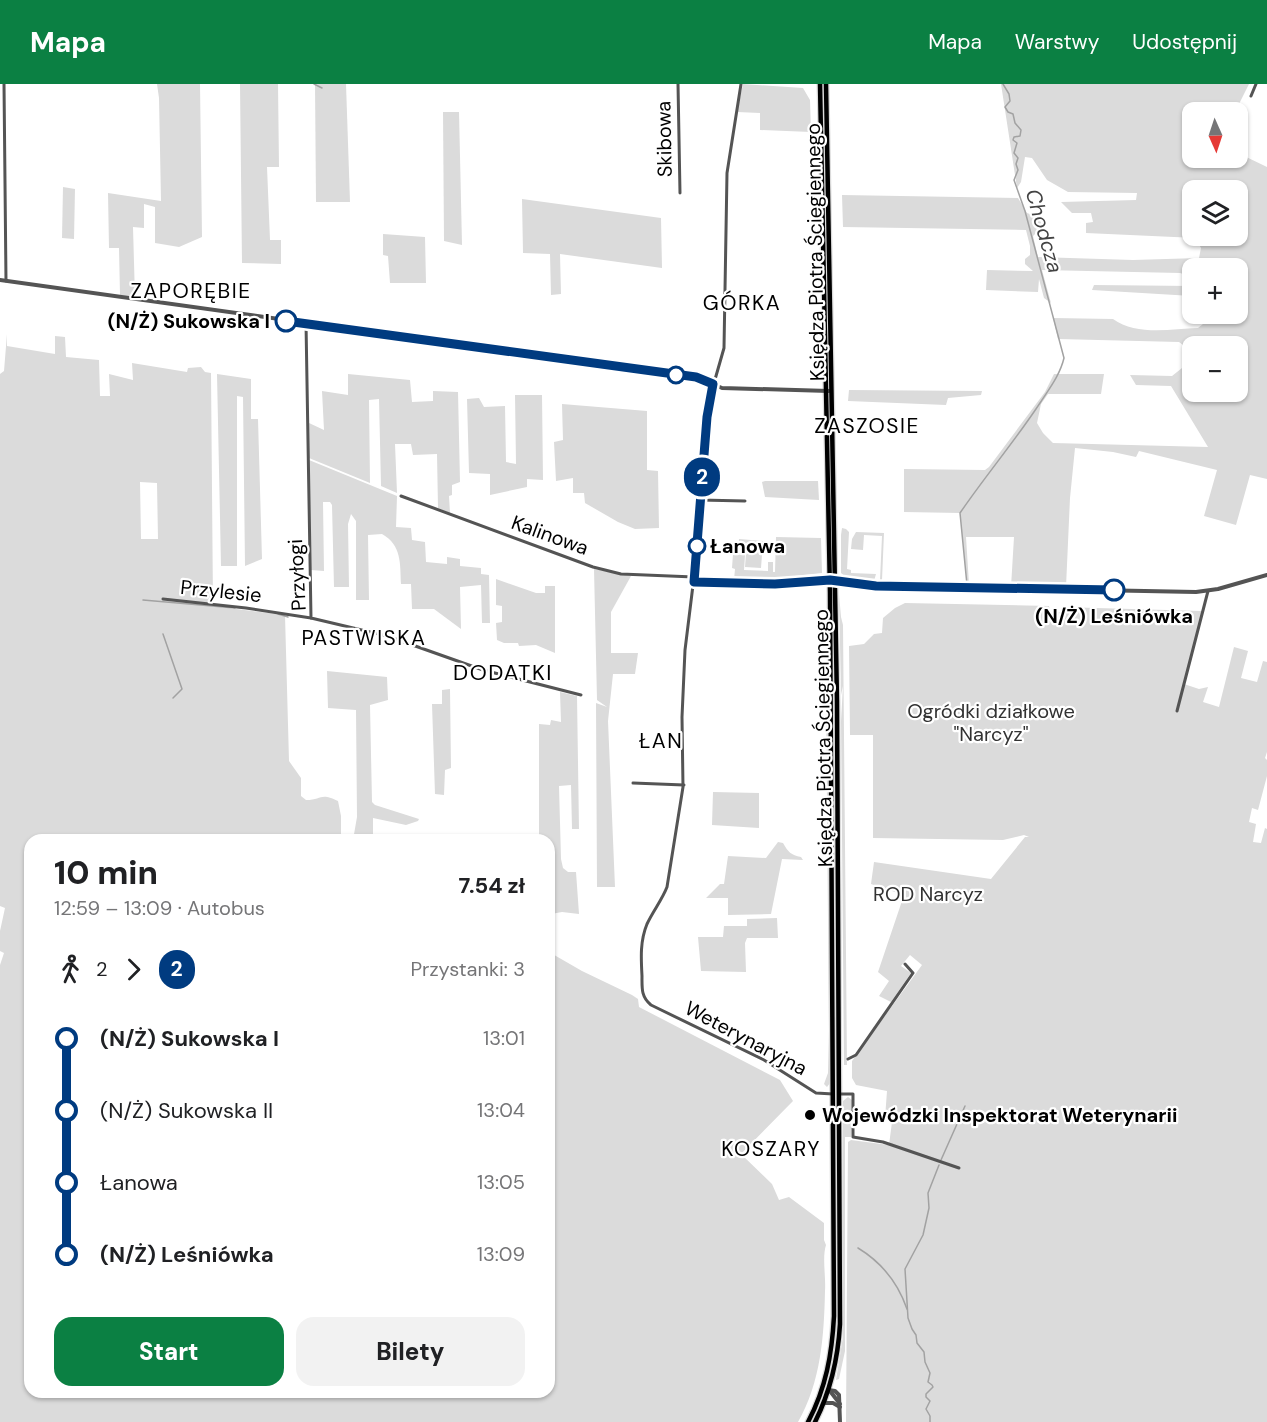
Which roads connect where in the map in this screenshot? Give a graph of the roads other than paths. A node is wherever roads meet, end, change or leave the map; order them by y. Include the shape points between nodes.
1 (4, 84) edge
2 (678, 84) edge
3 (741, 84) edge
4 (820, 84) edge
5 (826, 84) edge
6 (1256, 84) edge
7 (1251, 96) dead end
8 (680, 193) dead end
9 (0, 280) edge
10 (6, 281) junction
11 (306, 323) junction
12 (713, 384) junction
13 (826, 390) junction
14 (832, 392) junction
15 (401, 496) dead end
16 (700, 500) junction
17 (745, 501) dead end
18 (1267, 575) edge
19 (694, 580) junction
20 (833, 582) junction
21 (1208, 591) junction
22 (163, 599) dead end
23 (311, 618) junction
24 (581, 695) dead end
25 (1177, 711) dead end
26 (633, 783) dead end
27 (684, 785) junction
28 (905, 964) dead end
29 (918, 968) dead end
30 (913, 973) junction
31 (848, 1059) dead end
32 (837, 1094) junction
33 (959, 1168) dead end
34 (823, 1388) junction
35 (829, 1390) junction
36 (824, 1403) junction
37 (840, 1406) junction
38 (807, 1422) edge
39 (815, 1422) edge
40 (840, 1422) edge

1 - 10 street
2 - 8 street, Skibowa
3 - 12 street via 727,173 724,348
4 - 13 main road, Księdza Piotra Ściegiennego
5 - 14 main road, Księdza Piotra Ściegiennego
6 - 7 street
9 - 10 street
10 - 11 street
11 - 12 street via 686,376
11 - 23 street, Przyłogi
12 - 13 street via 730,388
12 - 16 street
13 - 14 street
13 - 20 main road, Księdza Piotra Ściegiennego
14 - 20 main road, Księdza Piotra Ściegiennego
15 - 19 street, Kalinowa via 593,567 621,574
16 - 17 street
16 - 19 street
18 - 21 street
19 - 20 street, Kalinowa
19 - 27 street via 684,655
20 - 21 street
20 - 32 main road, Księdza Piotra Ściegiennego
21 - 25 street
22 - 23 street, Przylesie
23 - 24 street, Przyłogi via 387,636 483,670
26 - 27 street
27 - 32 street, Weterynaryjna via 667,887 642,941 643,997 651,1005 764,1060 816,1093
28 - 30 street
29 - 30 street
30 - 31 street via 856,1055
32 - 33 street via 853,1094 853,1137 884,1142
32 - 34 main road, Księdza Piotra Ściegiennego via 834,1316
32 - 35 main road, Księdza Piotra Ściegiennego via 840,1324
34 - 35 main road
34 - 38 main road, Księdza Piotra Ściegiennego
35 - 36 main road, Księdza Piotra Ściegiennego
35 - 37 street
36 - 37 street
36 - 39 main road, Księdza Piotra Ściegiennego
37 - 40 street

